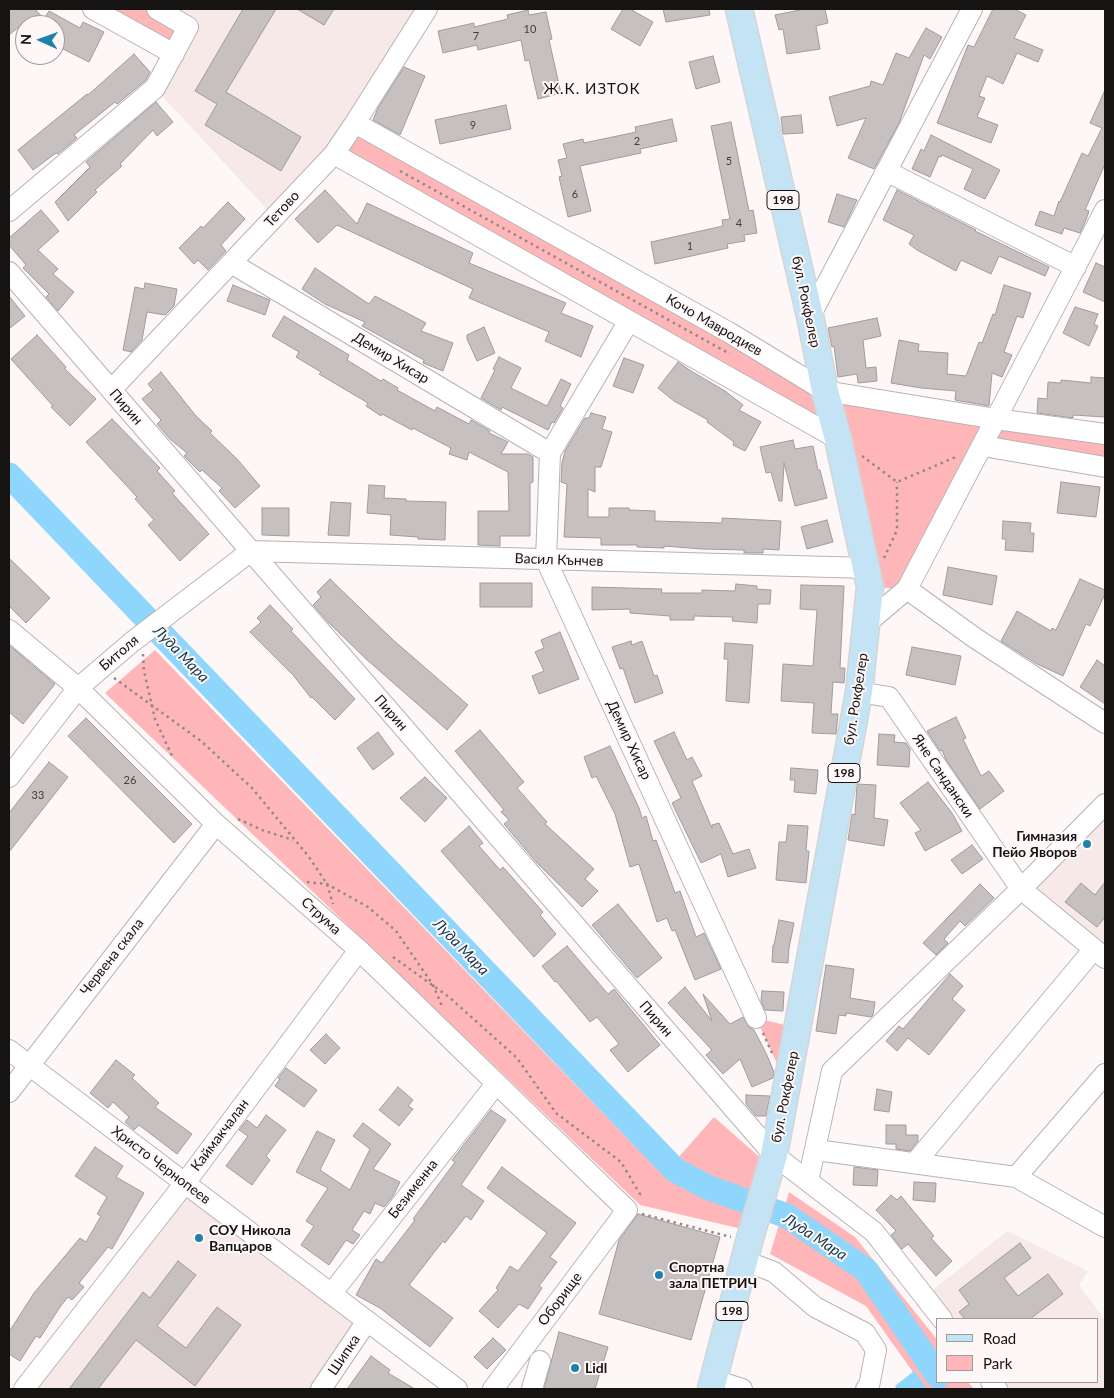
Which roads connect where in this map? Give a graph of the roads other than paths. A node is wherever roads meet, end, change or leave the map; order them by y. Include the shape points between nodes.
1 (93, 9) edge
2 (156, 9) edge
3 (427, 9) edge
4 (739, 9) edge
5 (972, 9) edge
6 (174, 54) junction
7 (355, 123) junction
8 (334, 154) junction
9 (886, 171) junction
10 (1105, 210) edge
11 (9, 211) edge
12 (231, 262) junction
13 (1076, 267) junction
14 (9, 272) edge
15 (810, 316) junction
16 (629, 321) junction
17 (111, 390) junction
18 (825, 391) junction
19 (996, 419) junction
20 (1105, 434) edge
21 (838, 439) junction
22 (983, 446) junction
23 (550, 453) junction
24 (1105, 467) edge
25 (251, 551) junction
26 (546, 560) junction
27 (869, 578) junction
28 (907, 589) junction
29 (866, 623) junction
30 (9, 630) edge
31 (78, 688) junction
32 (859, 692) junction
33 (1105, 723) edge
34 (9, 777) edge
35 (1105, 804) edge
36 (216, 824) junction
37 (1021, 889) junction
38 (359, 950) junction
39 (1100, 953) edge
40 (756, 1018) dead end
41 (9, 1050) edge
42 (28, 1064) junction
43 (1105, 1074) edge
44 (496, 1084) junction
45 (9, 1092) edge
46 (816, 1150) junction
47 (774, 1155) junction
48 (915, 1163) junction
49 (1016, 1178) junction
50 (808, 1181) junction
51 (184, 1183) junction
52 (627, 1210) joint
53 (1105, 1227) edge
54 (747, 1252) junction
55 (331, 1294) junction
56 (941, 1318) edge
57 (367, 1321) junction
58 (540, 1361) dead end
59 (713, 1385) edge
60 (24, 1389) edge
61 (321, 1389) edge
62 (456, 1389) edge
63 (494, 1389) edge
64 (532, 1389) edge
65 (742, 1389) edge
66 (866, 1389) edge

1 - 6 street
2 - 6 street via 188,27
3 - 7 street, Тетово
4 - 15 main road, бул. Рокфелер / 198
5 - 9 street
6 - 11 street via 155,88
7 - 8 street, Тетово
7 - 18 street, Кочо Мавродиев via 726,342
8 - 12 street, Тетово
8 - 16 street via 421,193
9 - 13 street
9 - 15 street
10 - 13 street
12 - 17 street, Тетово
12 - 23 street, Демир Хисар
13 - 19 street
14 - 17 street, Пирин
15 - 18 main road, бул. Рокфелер / 198
16 - 21 street
16 - 23 street, Демир Хисар
17 - 25 street, Пирин
18 - 19 street, Кочо Мавродиев
18 - 21 main road, бул. Рокфелер / 198
19 - 20 street, Кочо Мавродиев
19 - 22 street
21 - 27 main road, бул. Рокфелер / 198
22 - 24 street
22 - 28 street
23 - 26 street, Демир Хисар
25 - 26 street, Васил Кънчев
25 - 31 street, Битоля
25 - 47 street, Пирин
26 - 27 street, Васил Кънчев
26 - 40 street, Демир Хисар
27 - 29 main road, бул. Рокфелер / 198
28 - 29 street
28 - 33 street
29 - 32 main road, бул. Рокфелер / 198
30 - 31 street, Струма
31 - 34 street, Битоля
31 - 36 street, Струма
32 - 37 street, Яне Сандански via 889,697
32 - 47 main road, бул. Рокфелер / 198
35 - 37 street
36 - 38 street, Струма
36 - 42 street, Червена скала
37 - 39 street, Яне Сандански
37 - 46 street via 832,1071
38 - 44 street, Струма
38 - 51 street, Каймакчалан
39 - 48 street
41 - 42 street, Христо Чернопеев
42 - 45 street, Червена скала
42 - 51 street, Христо Чернопеев
43 - 49 street
44 - 52 street, Струма
44 - 55 street, Безименна
46 - 48 street
46 - 50 street
47 - 50 street, Пирин
47 - 54 main road, бул. Рокфелер / 198
48 - 49 street
49 - 53 street
50 - 56 street, Пирин via 874,1232
51 - 55 street, Христо Чернопеев
51 - 60 street, Каймакчалан
52 - 63 street, Оборище
54 - 59 main road, бул. Рокфелер / 198
54 - 66 street via 816,1307 864,1333 876,1350
55 - 57 street, Христо Чернопеев
57 - 61 street, Шипка
57 - 62 street, Христо Чернопеев
58 - 64 street
59 - 65 street

